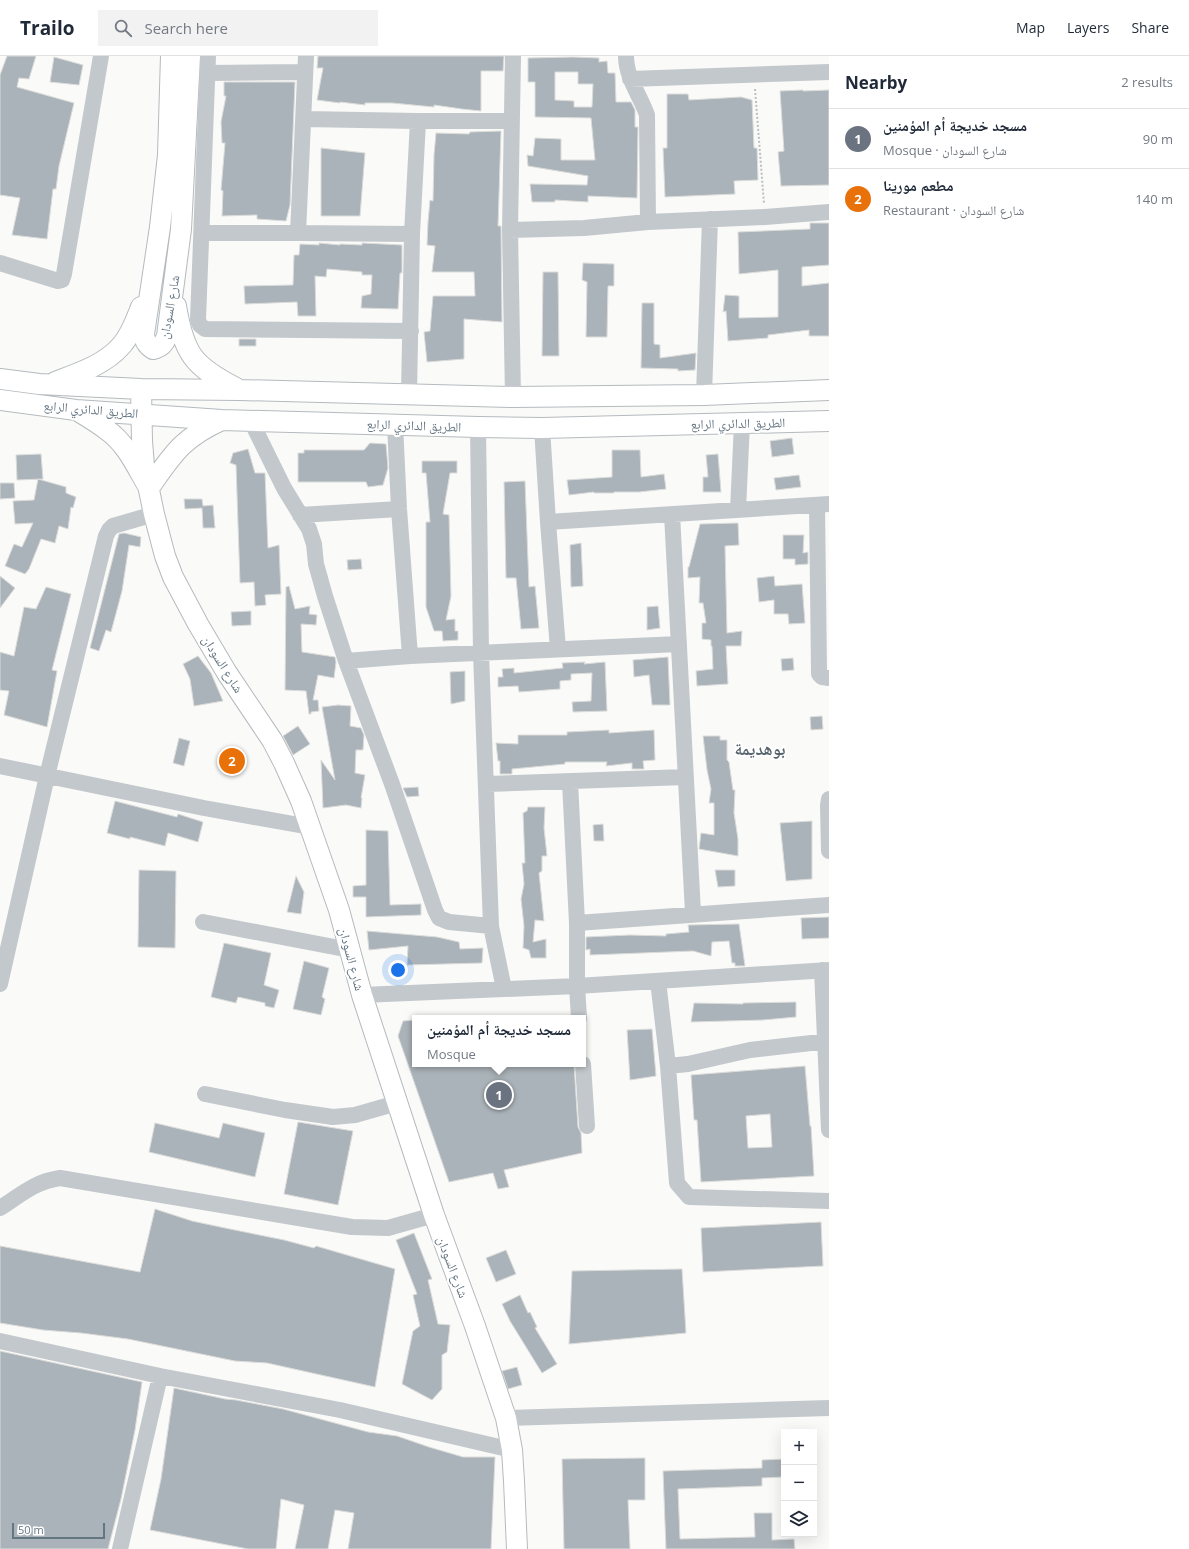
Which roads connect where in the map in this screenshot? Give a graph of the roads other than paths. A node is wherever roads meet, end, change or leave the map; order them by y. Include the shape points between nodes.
1 (101, 56) edge
2 (171, 56) edge
3 (190, 56) edge
4 (208, 56) edge
5 (306, 56) edge
6 (513, 56) edge
7 (626, 56) edge
8 (305, 72) junction
9 (829, 72) edge
10 (208, 73) junction
11 (630, 79) junction
12 (304, 119) junction
13 (418, 121) junction
14 (512, 121) junction
15 (829, 212) edge
16 (710, 219) junction
17 (648, 222) junction
18 (510, 230) junction
19 (298, 233) junction
20 (203, 234) junction
21 (412, 234) junction
22 (0, 263) edge
23 (152, 283) junction
24 (173, 287) junction
25 (411, 331) junction
26 (0, 379) edge
27 (49, 384) junction
28 (141, 389) junction
29 (240, 390) junction
30 (828, 390) edge
31 (409, 394) junction
32 (704, 395) junction
33 (513, 397) junction
34 (1, 404) edge
35 (76, 410) junction
36 (141, 414) junction
37 (222, 420) junction
38 (251, 421) junction
39 (828, 421) edge
40 (742, 423) junction
41 (395, 424) junction
42 (478, 427) junction
43 (542, 428) junction
44 (149, 488) junction
45 (823, 505) edge
46 (399, 509) junction
47 (738, 510) junction
48 (154, 514) junction
49 (672, 514) junction
50 (300, 515) junction
51 (548, 522) junction
52 (824, 606) edge
53 (679, 644) junction
54 (558, 649) junction
55 (481, 653) junction
56 (410, 656) junction
57 (346, 661) junction
58 (829, 678) edge
59 (0, 766) edge
60 (46, 776) junction
61 (685, 777) junction
62 (570, 782) junction
63 (487, 784) junction
64 (829, 798) edge
65 (310, 827) junction
66 (829, 851) edge
67 (829, 905) edge
68 (693, 914) junction
69 (203, 922) dead end
70 (577, 923) junction
71 (491, 926) junction
72 (350, 950) junction
73 (826, 970) edge
74 (658, 981) junction
75 (0, 984) edge
76 (577, 986) junction
77 (504, 989) junction
78 (362, 995) junction
79 (579, 1015) edge
80 (827, 1041) edge
81 (668, 1066) junction
82 (583, 1067) edge
83 (205, 1094) dead end
84 (397, 1104) junction
85 (587, 1126) dead end
86 (829, 1130) edge
87 (829, 1201) edge
88 (0, 1208) edge
89 (434, 1216) junction
90 (0, 1341) edge
91 (160, 1376) junction
92 (829, 1408) edge
93 (506, 1418) junction
94 (512, 1450) junction
95 (120, 1549) edge
96 (517, 1549) edge

1 - 22 street via 62,280 54,280
2 - 23 main road, شارع السودان via 168,155
3 - 24 main road, شارع السودان via 180,230
4 - 10 street
5 - 8 street
6 - 14 street
7 - 11 street
8 - 10 street
8 - 12 street
9 - 11 street
10 - 20 street
11 - 17 street via 646,115
12 - 13 street
12 - 19 street
13 - 14 street
13 - 21 street
14 - 18 street
15 - 16 street
16 - 17 street
16 - 32 street
17 - 18 street via 584,228
18 - 33 street
19 - 20 street
19 - 21 street
20 - 25 street via 198,320 205,329
21 - 25 street
23 - 24 main road, شارع السودان via 144,340 153,349 159,348 167,336
23 - 27 main road via 122,346 108,358 86,370
24 - 29 main road via 182,336 189,352 200,366 213,376
25 - 31 street
26 - 27 main road, الطريق الدائري الرابع
27 - 28 main road, الطريق الدائري الرابع
28 - 29 main road, الطريق الدائري الرابع
28 - 36 main road, شارع السودان
29 - 31 main road, الطريق الدائري الرابع
30 - 32 main road, الطريق الدائري الرابع
30 - 39 main road
31 - 33 main road, الطريق الدائري الرابع
32 - 33 main road, الطريق الدائري الرابع
34 - 35 main road, الطريق الدائري الرابع
35 - 36 main road, الطريق الدائري الرابع
35 - 44 main road via 108,430 122,444
36 - 37 main road, الطريق الدائري الرابع
36 - 44 main road, شارع السودان via 144,466
37 - 38 main road, الطريق الدائري الرابع
37 - 44 main road via 204,428 176,450
38 - 41 main road, الطريق الدائري الرابع
38 - 50 street
39 - 40 main road, الطريق الدائري الرابع
40 - 43 main road, الطريق الدائري الرابع
40 - 47 street
41 - 42 main road, الطريق الدائري الرابع
41 - 46 street
42 - 43 main road, الطريق الدائري الرابع
42 - 55 street
43 - 51 street
44 - 48 main road, شارع السودان
45 - 47 street
45 - 52 street
46 - 50 street
46 - 56 street
47 - 49 street
48 - 60 street via 113,526 106,536
48 - 65 main road, شارع السودان via 165,556 176,584 227,673 272,740 301,801
49 - 51 street
49 - 53 street
50 - 57 street via 309,529 314,544 316,564
51 - 54 street
52 - 58 street via 819,674
53 - 54 street
53 - 61 street
54 - 55 street
55 - 56 street
55 - 63 street
56 - 57 street
57 - 71 street via 392,784 434,910 439,918 449,922
59 - 60 street
60 - 65 street
60 - 75 street
61 - 62 street
61 - 68 street
62 - 63 street
62 - 70 street
63 - 71 street
64 - 66 street
65 - 72 main road, شارع السودان
67 - 68 street
68 - 70 street
69 - 72 street
70 - 76 street
71 - 77 street
72 - 78 main road, شارع السودان
73 - 74 street
73 - 80 street
74 - 76 street
74 - 81 street
76 - 77 street
76 - 79 street
77 - 78 street
78 - 84 main road, شارع السودان
80 - 81 street via 750,1050
80 - 86 street
81 - 87 street via 677,1183 689,1197
82 - 85 street
83 - 84 street via 333,1117 355,1115
84 - 89 main road, شارع السودان
88 - 89 street via 29,1188 46,1180 60,1178 352,1227 388,1228
89 - 93 main road, شارع السودان
90 - 91 street
91 - 94 street via 340,1410
91 - 95 street
92 - 93 street
93 - 94 main road, شارع السودان
94 - 96 main road, شارع السودان

